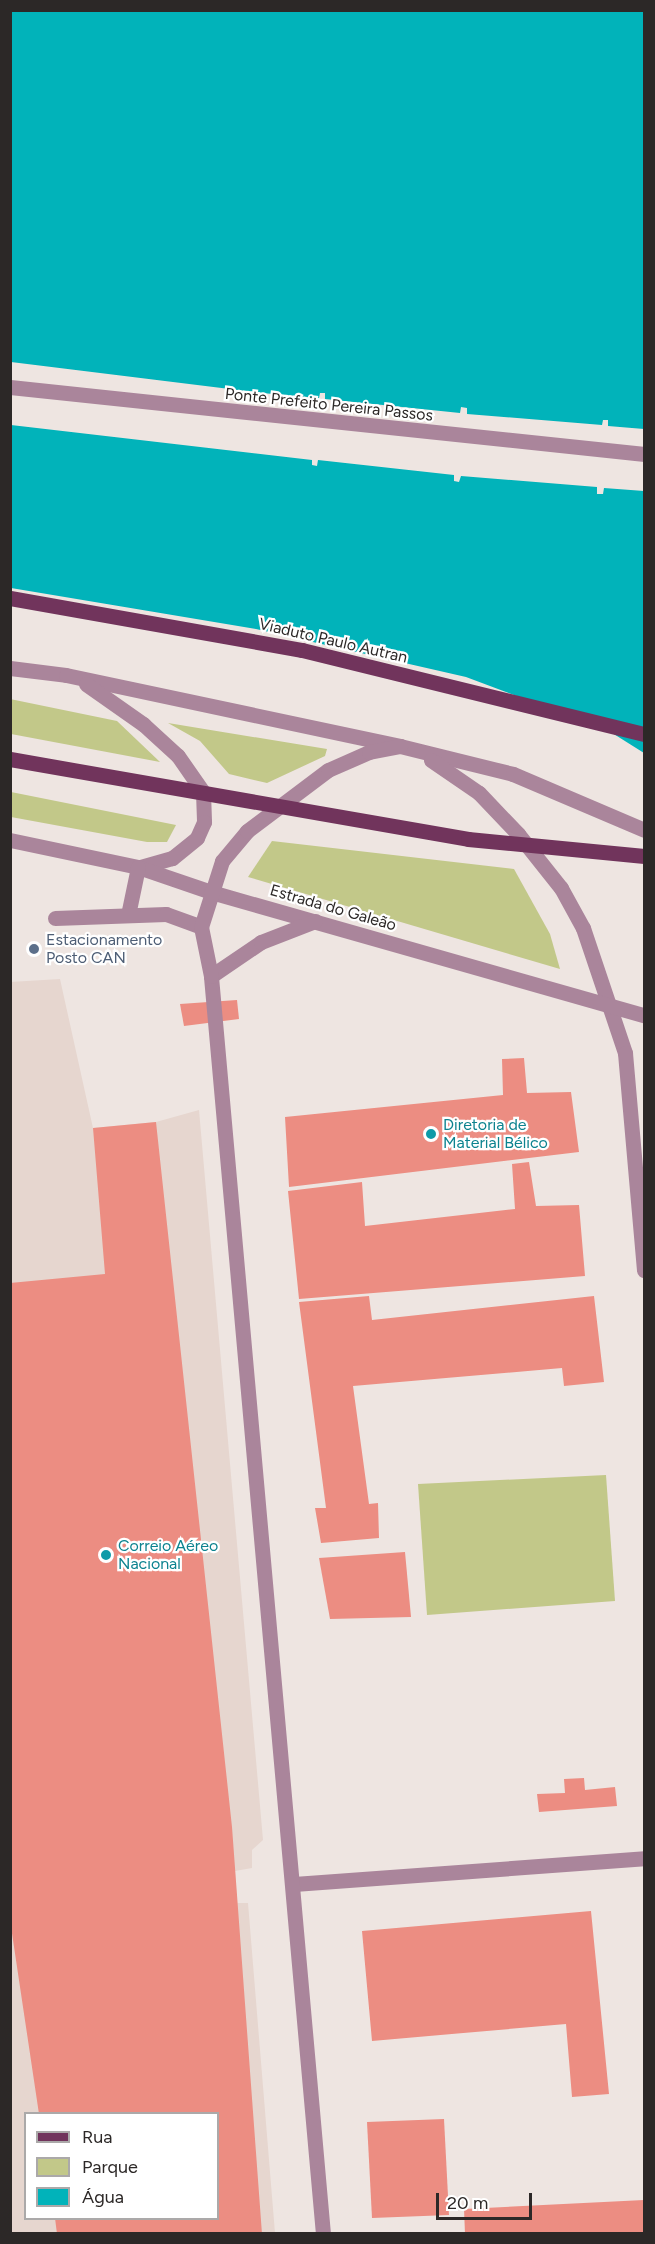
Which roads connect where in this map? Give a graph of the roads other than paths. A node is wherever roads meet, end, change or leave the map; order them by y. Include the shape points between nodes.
1 (10, 387) edge
2 (645, 454) edge
3 (10, 598) edge
4 (10, 668) edge
5 (66, 675) junction
6 (645, 734) edge
7 (405, 747) junction
8 (10, 759) edge
9 (645, 830) edge
10 (10, 840) edge
11 (645, 856) edge
12 (138, 867) junction
13 (211, 892) junction
14 (128, 915) junction
15 (55, 918) dead end
16 (315, 921) junction
17 (201, 927) junction
18 (211, 976) junction
19 (607, 1004) junction
20 (645, 1015) edge
21 (645, 1270) edge
22 (645, 1858) edge
23 (294, 1884) junction
24 (322, 2234) edge

1 - 2 street, Ponte Prefeito Pereira Passos
3 - 6 main road, Viaduto Paulo Autran via 302,650
4 - 5 street
5 - 7 street
5 - 12 street via 95,688 144,724 178,756 202,792 204,822 197,838 172,858
7 - 9 street via 513,774
7 - 13 street via 369,752 328,770 257,824 222,861
7 - 19 street via 450,770 479,793 561,888 583,928
8 - 11 main road, bridge via 457,837
10 - 12 street, Estrada do Galeão
12 - 13 street, Estrada do Galeão
12 - 14 street
13 - 16 street, Estrada do Galeão
13 - 17 street
14 - 15 street
14 - 17 street via 166,914
16 - 18 street via 261,942
16 - 19 street, Estrada do Galeão
17 - 18 street
18 - 23 street
19 - 20 street, Estrada do Galeão
19 - 21 street via 625,1053
22 - 23 street
23 - 24 street via 295,1945

